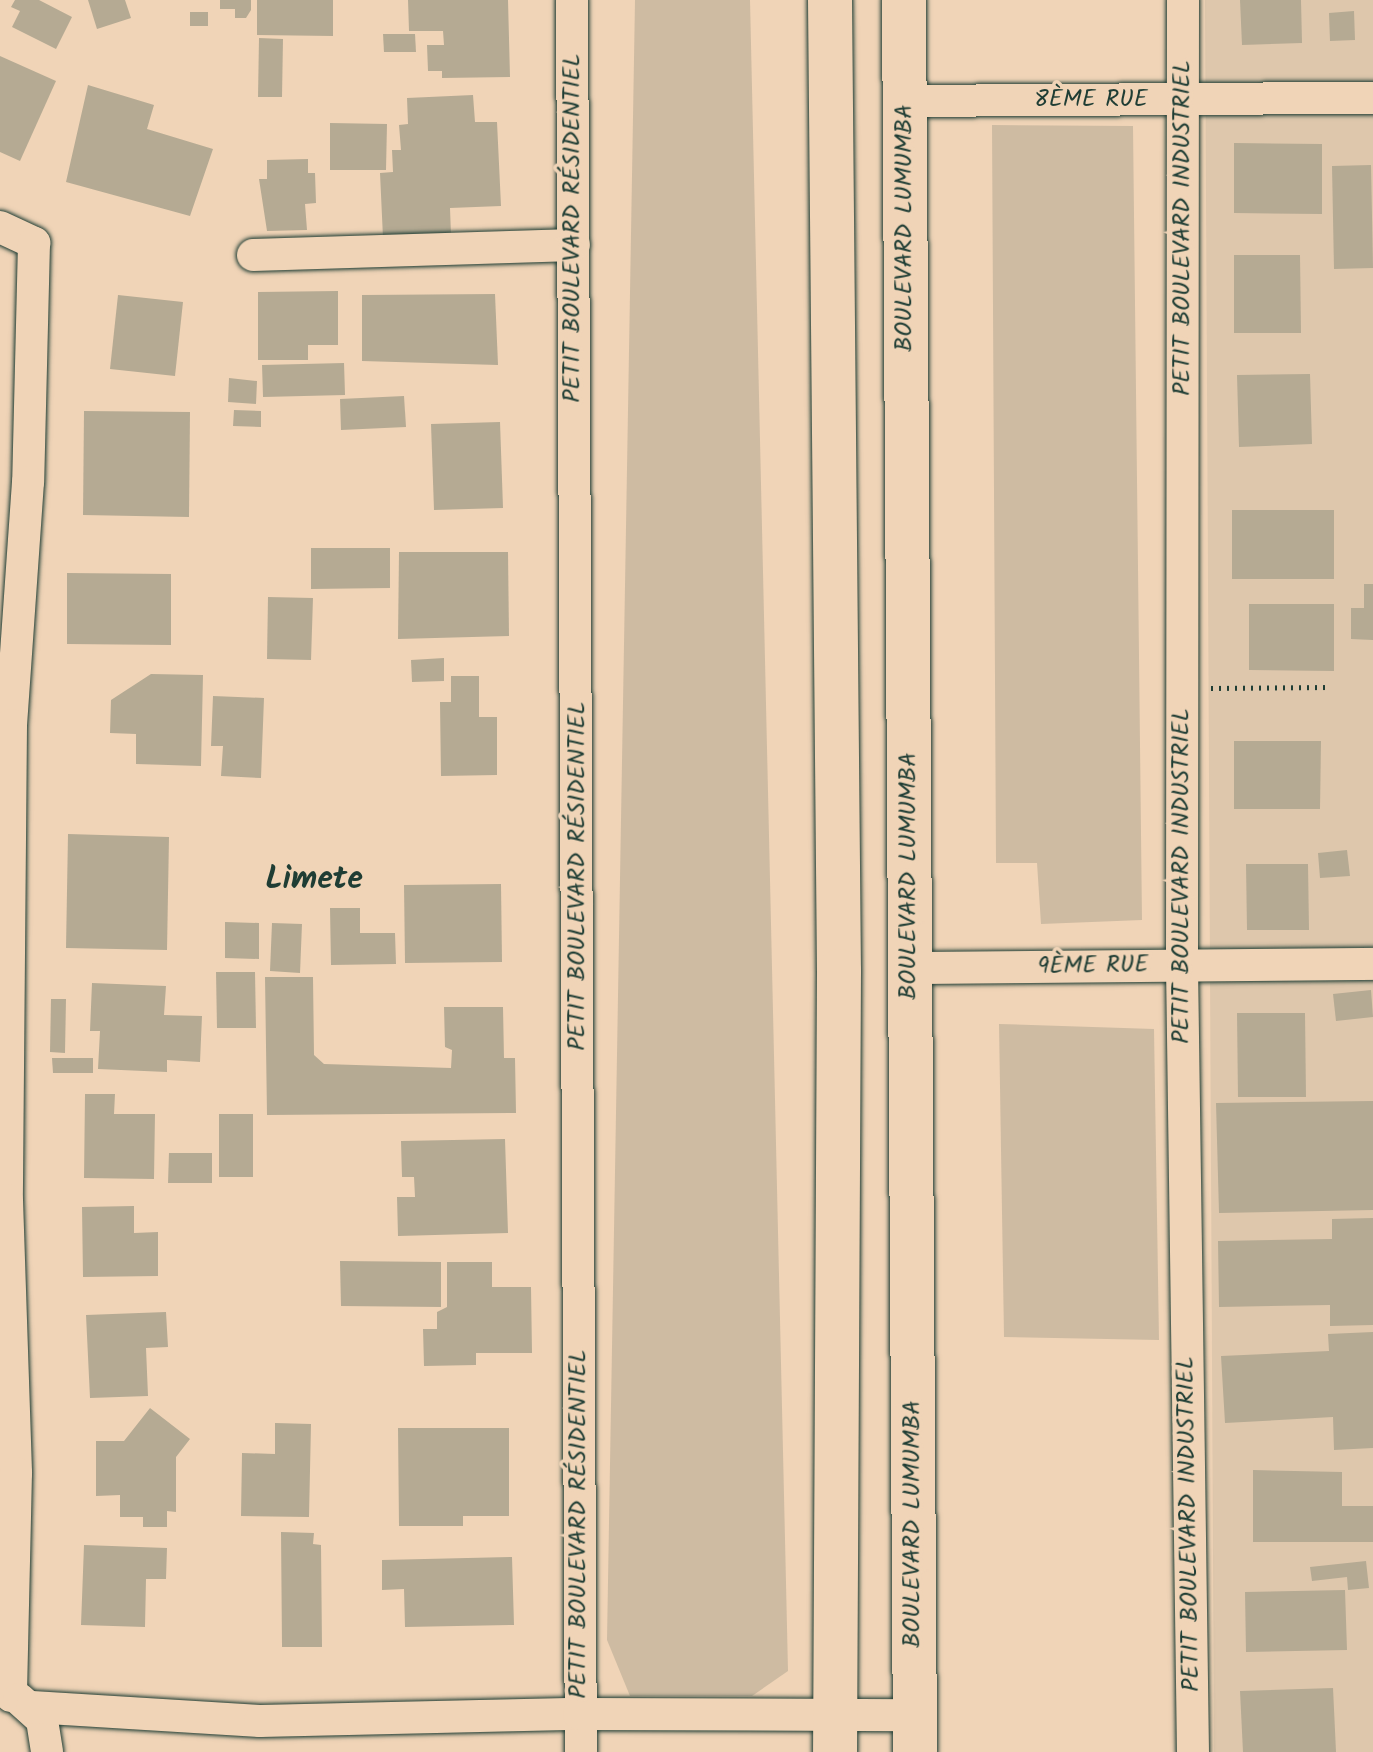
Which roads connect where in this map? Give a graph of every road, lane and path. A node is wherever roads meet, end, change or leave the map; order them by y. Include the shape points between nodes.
1 (572, 0) edge
2 (830, 0) edge
3 (904, 0) edge
4 (1183, 0) edge
5 (1373, 98) edge
6 (1184, 99) junction
7 (905, 101) junction
8 (0, 227) edge
9 (574, 245) junction
10 (253, 255) dead end
11 (1331, 687) dead end
12 (1182, 689) junction
13 (5, 722) edge
14 (1373, 964) edge
15 (1182, 965) junction
16 (909, 968) junction
17 (3, 1198) edge
18 (14, 1699) edge
19 (579, 1714) junction
20 (836, 1733) edge
21 (915, 1734) edge
22 (47, 1752) edge
23 (581, 1752) edge
24 (1193, 1752) edge

1 - 9 street, PETIT BOULEVARD RÉSIDENTIEL
2 - 20 highway via 839,971
3 - 7 highway, BOULEVARD LUMUMBA
4 - 6 street, PETIT BOULEVARD INDUSTRIEL
5 - 6 street, 8ÈME RUE
6 - 7 street, 8ÈME RUE
6 - 12 street, PETIT BOULEVARD INDUSTRIEL
7 - 16 highway, BOULEVARD LUMUMBA
8 - 13 street via 34,243 28,482
9 - 10 street
9 - 19 street, PETIT BOULEVARD RÉSIDENTIEL
11 - 12 path
12 - 15 street, PETIT BOULEVARD INDUSTRIEL
13 - 17 street
14 - 15 street, 9ÈME RUE
15 - 16 street, 9ÈME RUE
15 - 24 street, PETIT BOULEVARD INDUSTRIEL
16 - 21 highway, BOULEVARD LUMUMBA
17 - 18 street via 16,1473
18 - 19 street via 260,1721
18 - 22 street via 48,1735
19 - 20 street
19 - 23 street, PETIT BOULEVARD RÉSIDENTIEL
20 - 21 street

